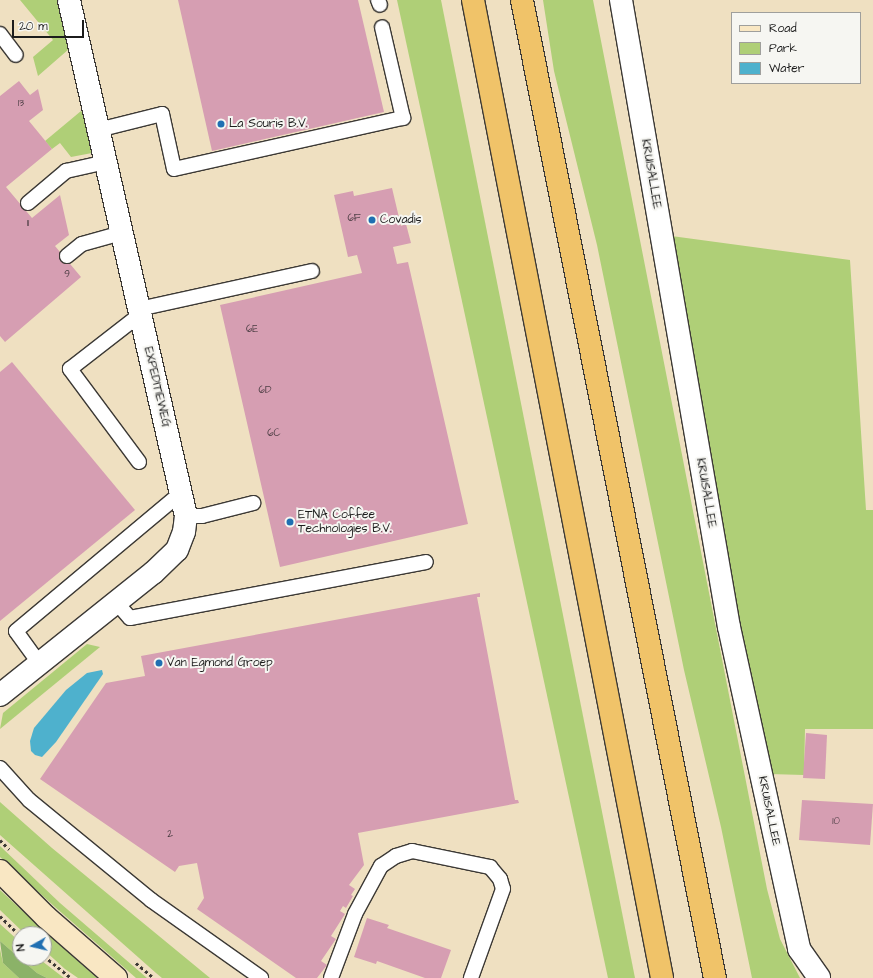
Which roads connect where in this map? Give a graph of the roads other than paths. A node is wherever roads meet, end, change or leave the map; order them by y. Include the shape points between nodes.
1 (69, 0) edge
2 (472, 0) edge
3 (522, 0) edge
4 (621, 0) edge
5 (382, 27) dead end
6 (0, 34) edge
7 (16, 55) dead end
8 (98, 130) junction
9 (106, 162) junction
10 (28, 203) dead end
11 (122, 233) junction
12 (67, 256) dead end
13 (312, 272) dead end
14 (140, 312) junction
15 (139, 462) dead end
16 (180, 494) junction
17 (253, 503) dead end
18 (186, 516) junction
19 (426, 562) dead end
20 (116, 602) junction
21 (39, 663) junction
22 (0, 695) edge
23 (0, 768) edge
24 (0, 871) edge
25 (116, 978) edge
26 (261, 978) edge
27 (331, 978) edge
28 (471, 978) edge
29 (662, 978) edge
30 (715, 978) edge
31 (819, 978) edge

1 - 8 street, EXPEDITIEWEG
2 - 29 highway
3 - 30 highway
4 - 31 street, KRUISALLEE via 729,627 799,949
5 - 8 lane via 403,118 174,169 162,114
6 - 7 lane
8 - 9 street, EXPEDITIEWEG
9 - 10 lane via 66,171
9 - 11 street, EXPEDITIEWEG
11 - 12 lane via 82,244
11 - 14 street, EXPEDITIEWEG
13 - 14 lane
14 - 15 lane via 70,369
14 - 16 street, EXPEDITIEWEG
16 - 18 street, EXPEDITIEWEG
16 - 21 lane via 16,631
17 - 18 lane via 202,516
18 - 20 street, EXPEDITIEWEG via 184,532 177,550
19 - 20 lane via 130,618
20 - 21 street, EXPEDITIEWEG
21 - 22 street, EXPEDITIEWEG
23 - 26 lane via 29,800 151,900
24 - 25 street via 46,917
27 - 28 lane via 355,914 381,866 396,856 412,851 490,868 500,879 503,888

